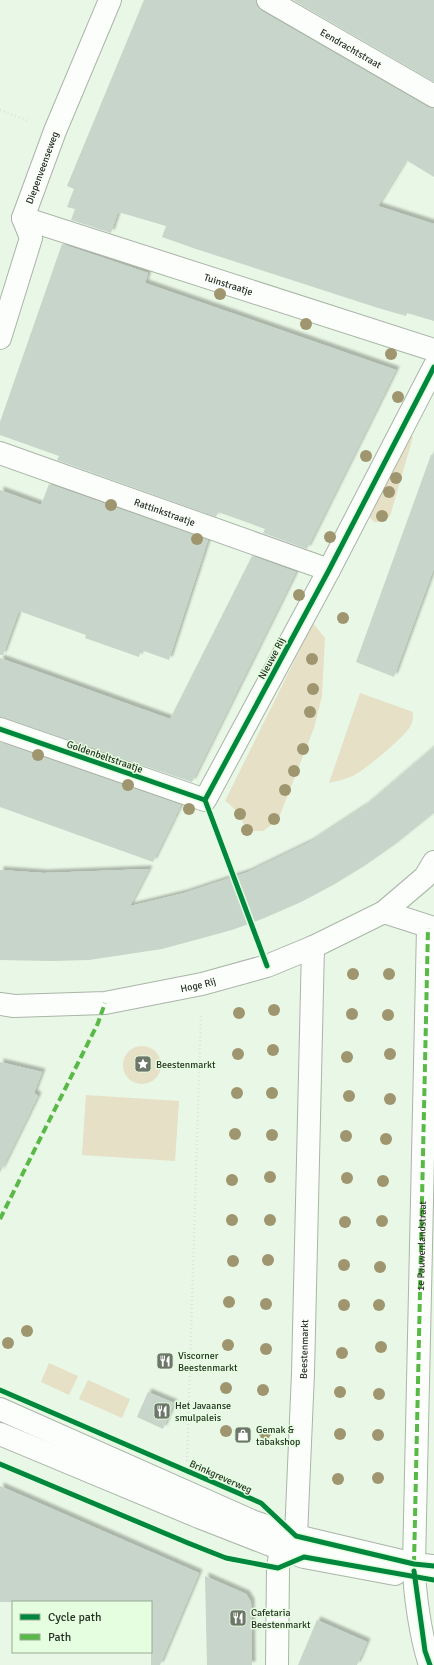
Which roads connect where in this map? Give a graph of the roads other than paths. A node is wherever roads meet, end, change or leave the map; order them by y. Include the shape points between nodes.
1 (110, 0) edge
2 (268, 0) edge
3 (434, 96) edge
4 (23, 218) junction
5 (0, 338) edge
6 (434, 350) edge
7 (434, 367) edge
8 (0, 453) edge
9 (329, 570) junction
10 (0, 729) edge
11 (205, 800) joint
12 (434, 862) edge
13 (384, 912) junction
14 (431, 928) edge
15 (313, 947) junction
16 (0, 1004) edge
17 (0, 1409) edge
18 (0, 1434) edge
19 (289, 1543) junction
20 (424, 1572) edge
21 (277, 1665) edge
22 (430, 1665) edge

1 - 4 street, Diepenveenseweg via 55,131
2 - 3 street, Eendrachtstraat
4 - 5 street via 31,238
4 - 6 street, Tuinstraatje
7 - 9 street, Nieuwe Rij
8 - 9 street, Rattinkstraatje
9 - 11 street, Nieuwe Rij
10 - 11 street, Goldenbeltstraatje
12 - 13 street, Hoge Rij via 426,877
13 - 14 street
13 - 15 street, Hoge Rij
14 - 20 street, 1e Pauwenlandstraat
15 - 16 street, Hoge Rij via 267,966 202,984 104,1003 14,1006
15 - 19 street, Beestenmarkt via 303,1374
17 - 19 street via 254,1522
18 - 19 street via 192,1514
19 - 20 street via 304,1557
19 - 21 street, Beestenmarkt via 278,1568
20 - 22 street, 1e Pauwenlandstraat via 425,1650

